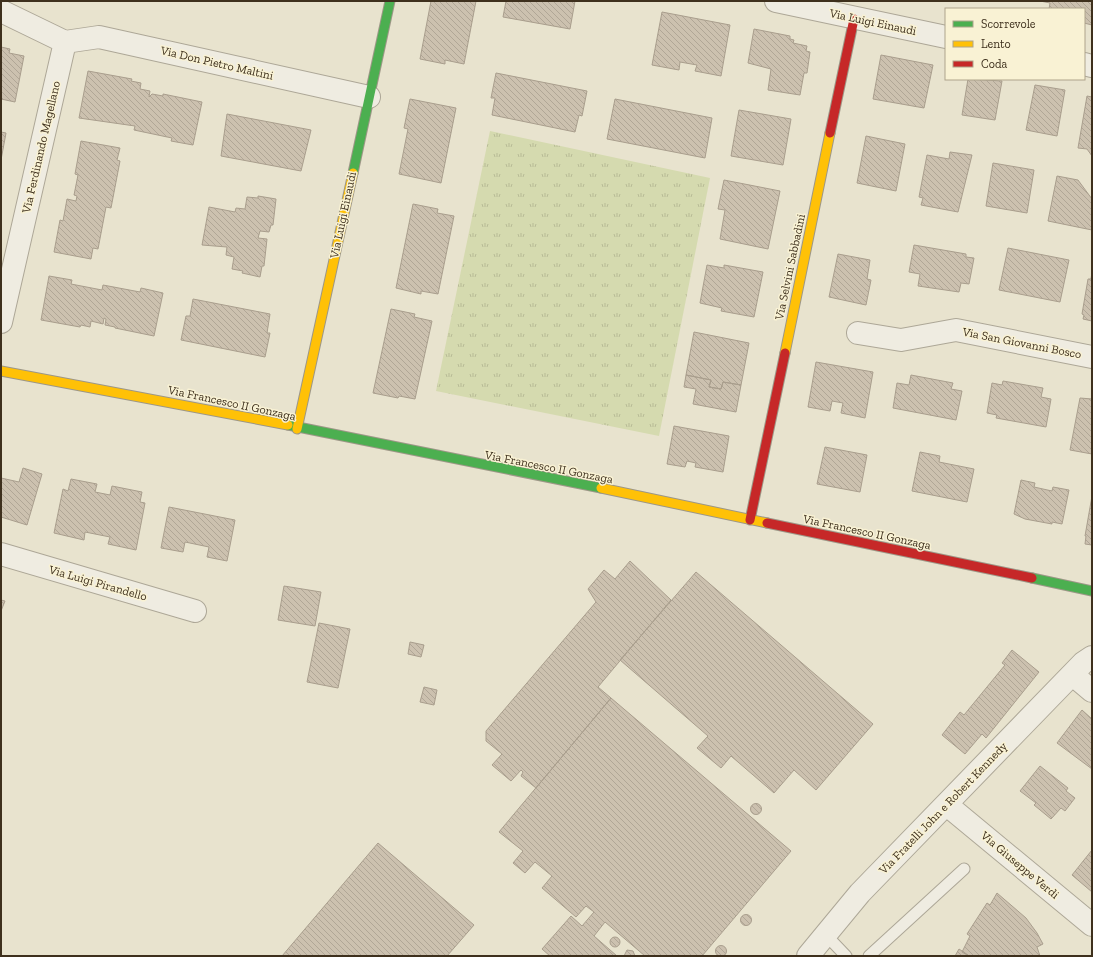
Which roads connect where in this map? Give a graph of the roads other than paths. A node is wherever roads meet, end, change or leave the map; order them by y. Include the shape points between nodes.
1 (390, 1) edge
2 (776, 1) edge
3 (1, 11) edge
4 (854, 19) junction
5 (945, 37) edge
6 (66, 42) junction
7 (369, 97) junction
8 (1, 322) edge
9 (858, 333) dead end
10 (1092, 357) edge
11 (1, 371) edge
12 (297, 429) junction
13 (750, 520) junction
14 (1, 554) edge
15 (1092, 591) edge
16 (194, 611) dead end
17 (1092, 640) edge
18 (1083, 665) edge
19 (1092, 690) edge
20 (947, 805) junction
21 (964, 869) dead end
22 (1092, 926) edge
23 (825, 934) junction
24 (808, 956) edge
25 (846, 956) edge
26 (869, 956) edge

1 - 7 street, Via Luigi Einaudi
2 - 4 street, Via Luigi Einaudi
3 - 6 street
4 - 5 street, Via Luigi Einaudi
4 - 13 street, Via Selvini Sabbadini
6 - 7 street, Via Don Pietro Maltini via 99,37
6 - 8 street, Via Ferdinando Magellano
7 - 12 street, Via Luigi Einaudi
9 - 10 street, Via San Giovanni Bosco via 901,340 956,330
11 - 12 street, Via Francesco II Gonzaga via 196,407
12 - 13 street, Via Francesco II Gonzaga
13 - 15 street, Via Francesco II Gonzaga
14 - 16 street, Via Luigi Pirandello
17 - 18 street, Via Fratelli John e Robert Kennedy
18 - 19 street
18 - 20 street, Via Fratelli John e Robert Kennedy
20 - 22 street, Via Giuseppe Verdi
20 - 23 street, Via Fratelli John e Robert Kennedy via 860,893
21 - 26 lane
23 - 24 street, Via Fratelli John e Robert Kennedy
23 - 25 lane

